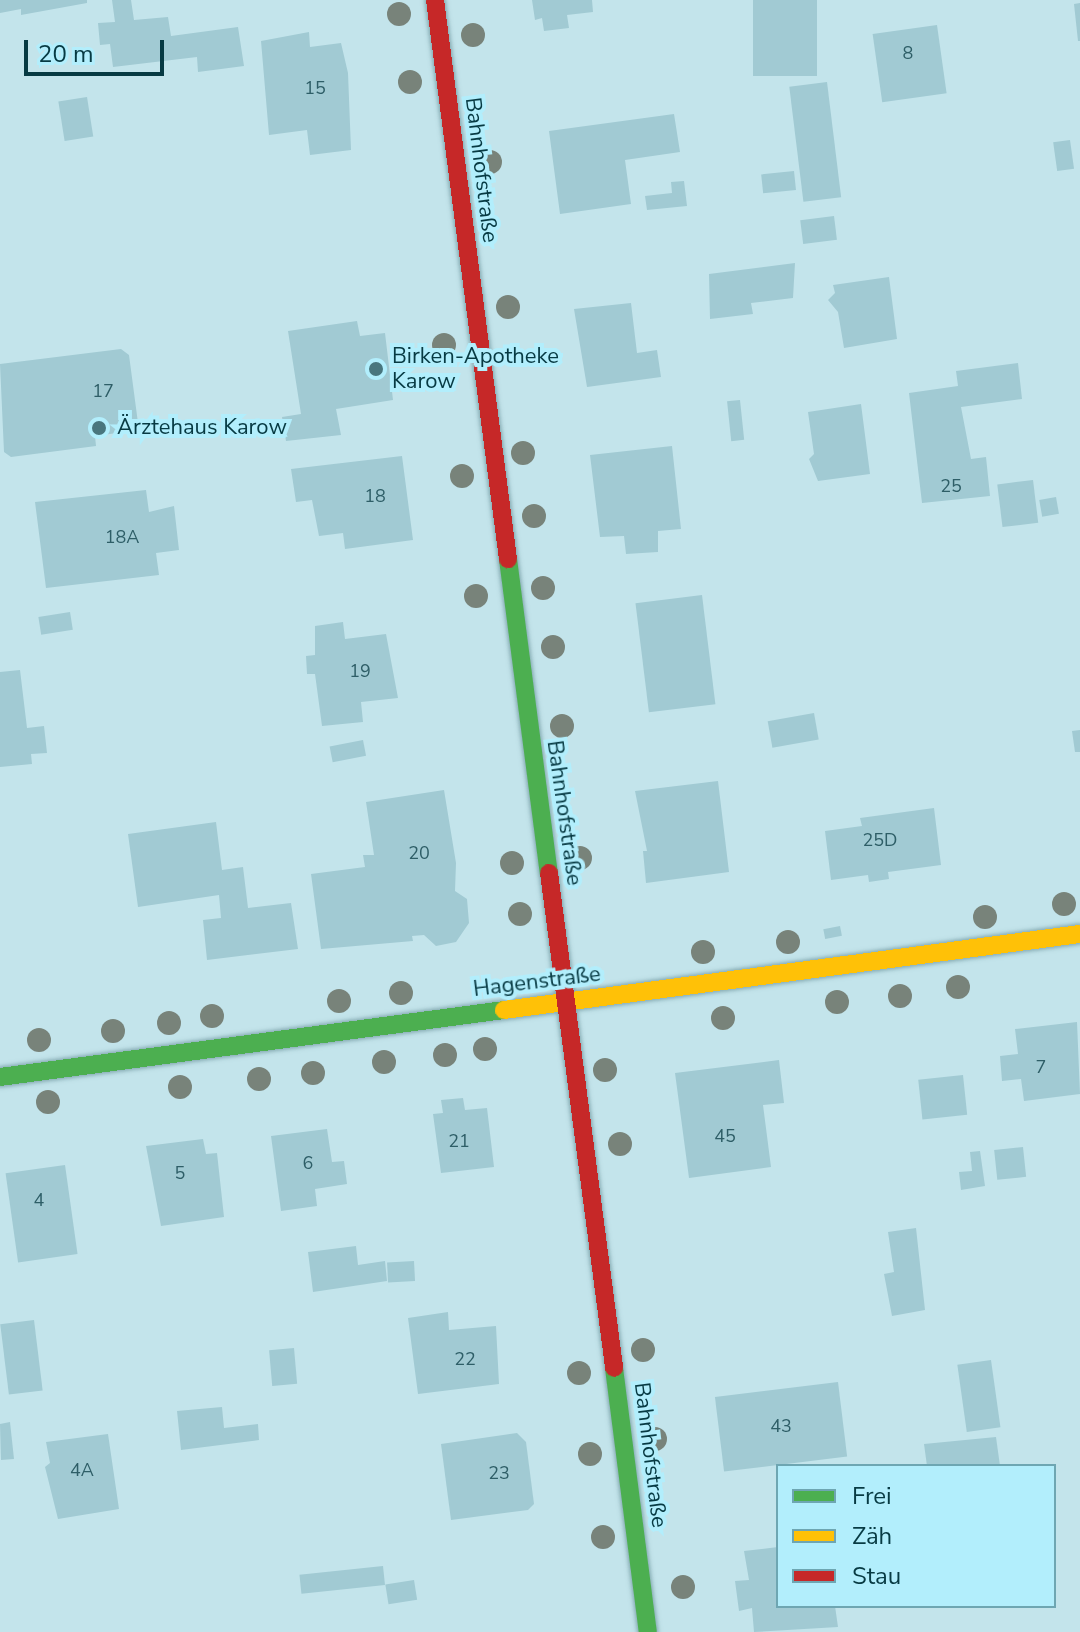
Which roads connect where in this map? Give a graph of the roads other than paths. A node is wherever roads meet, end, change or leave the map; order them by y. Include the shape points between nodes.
1 (435, 0) edge
2 (1080, 934) edge
3 (567, 1002) junction
4 (0, 1077) edge
5 (648, 1632) edge

1 - 3 main road, Bahnhofstraße
2 - 3 main road, Hagenstraße
3 - 4 main road, Hagenstraße
3 - 5 main road, Bahnhofstraße

